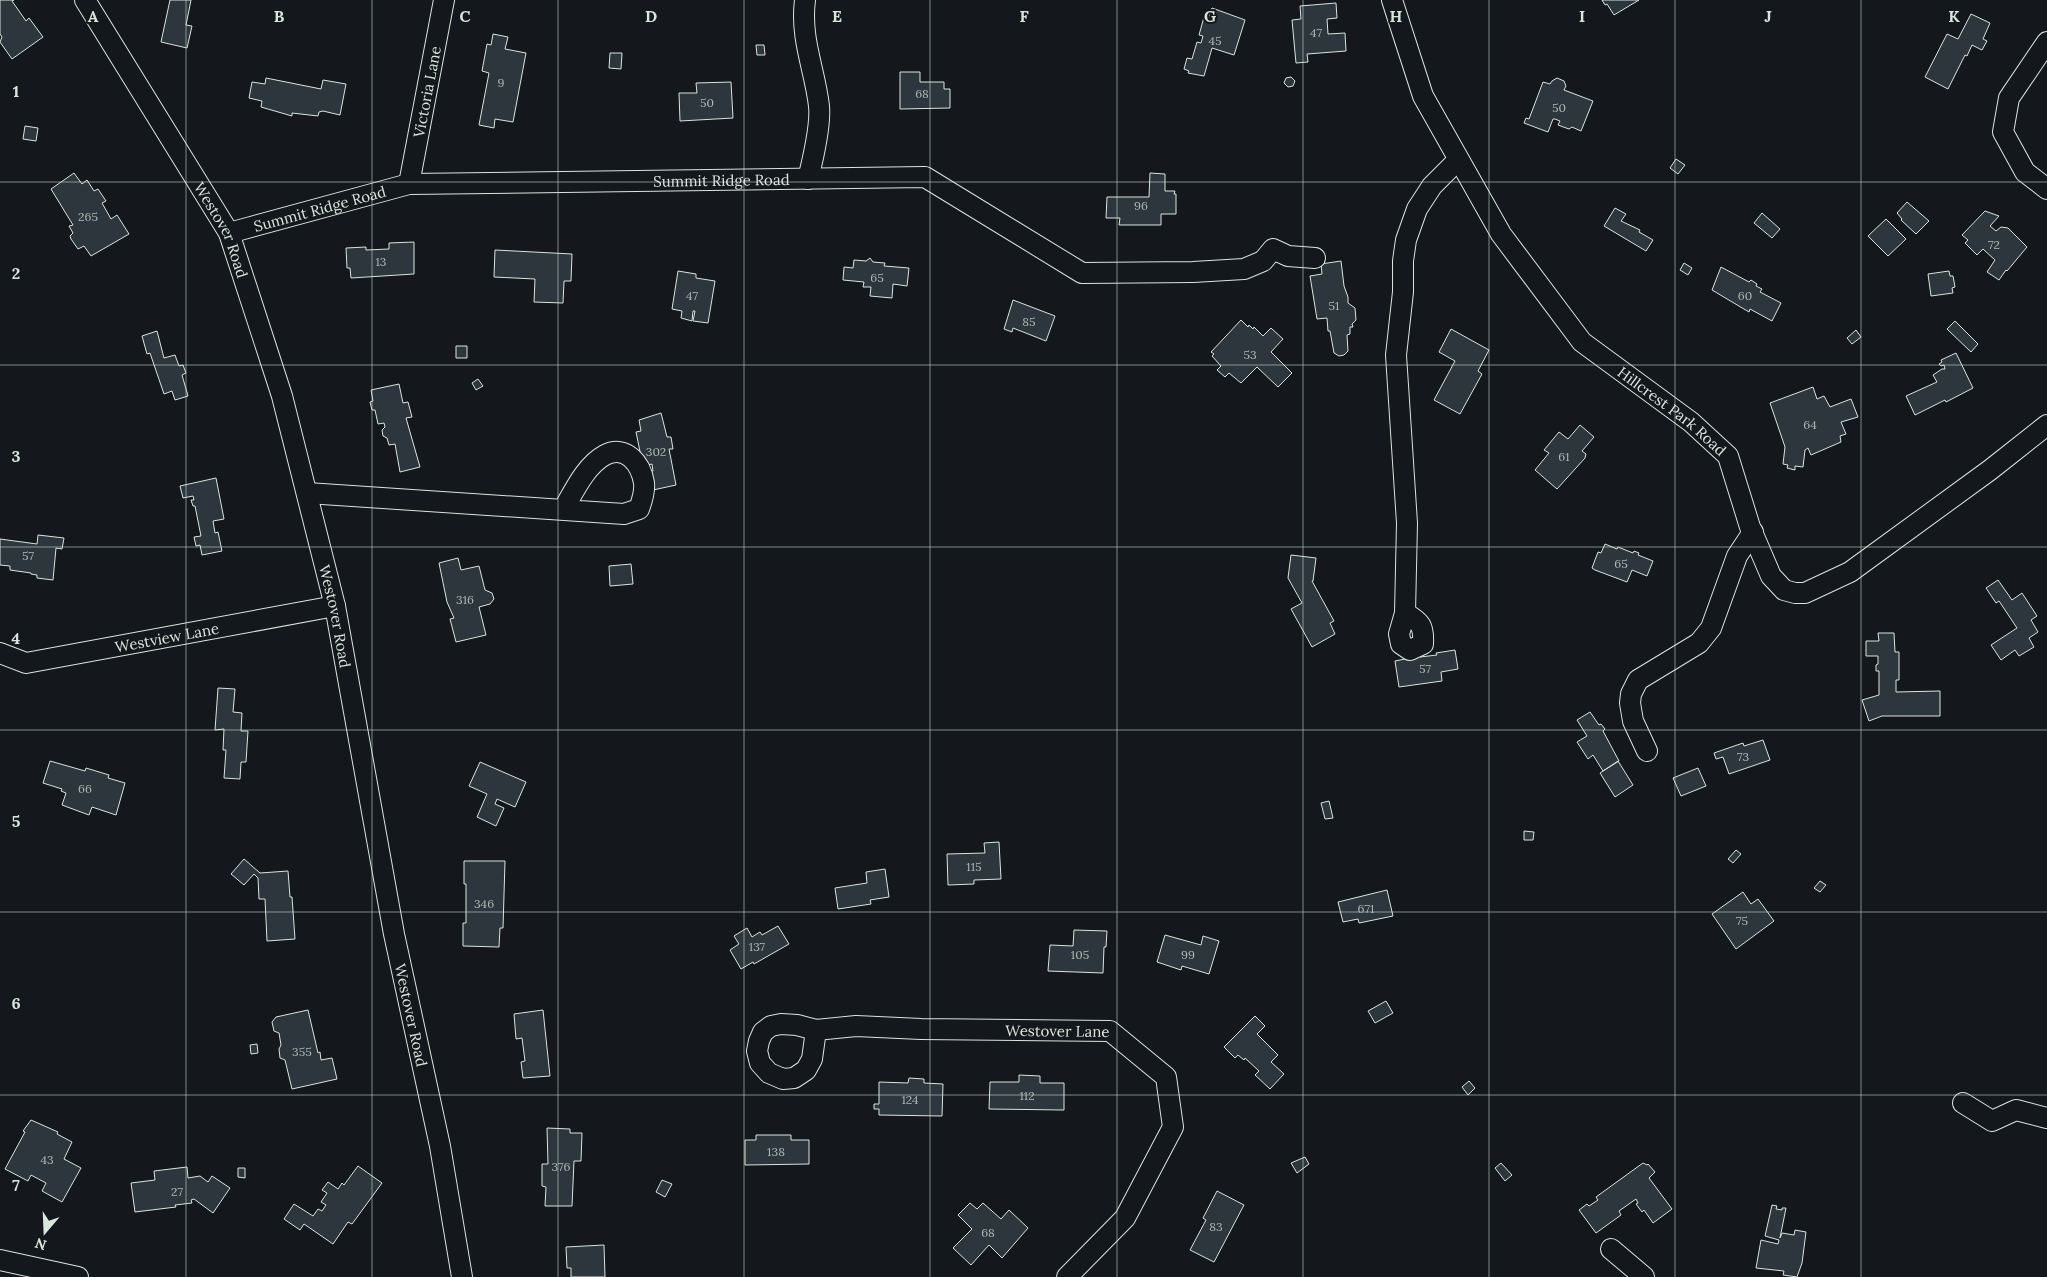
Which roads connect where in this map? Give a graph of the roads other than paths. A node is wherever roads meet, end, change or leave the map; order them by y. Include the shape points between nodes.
1 (85, 0) edge
2 (444, 0) edge
3 (805, 0) edge
4 (1392, 0) edge
5 (2047, 42) edge
6 (1458, 160) junction
7 (808, 178) junction
8 (409, 184) junction
9 (2047, 188) edge
10 (229, 233) junction
11 (1315, 258) dead end
12 (2047, 425) edge
13 (308, 492) junction
14 (563, 510) dead end
15 (1753, 532) junction
16 (335, 606) junction
17 (1405, 613) dead end
18 (0, 653) edge
19 (1647, 751) dead end
20 (816, 1030) dead end
21 (1963, 1104) dead end
22 (2047, 1118) edge
23 (1611, 1248) dead end
24 (0, 1260) edge
25 (78, 1277) edge
26 (462, 1277) edge
27 (1067, 1277) edge
28 (1644, 1277) edge

1 - 10 street, Westover Road
2 - 8 street, Victoria Lane
3 - 7 street via 807,54 819,108 814,156
4 - 6 street, Hillcrest Park Road via 1423,96
5 - 9 street via 2009,98 2003,132 2025,172
6 - 15 street, Hillcrest Park Road via 1501,234 1582,342 1691,422 1728,456
6 - 17 street via 1432,186 1417,209 1406,240 1403,261 1396,356 1407,523
7 - 8 street, Summit Ridge Road
7 - 11 street, Summit Ridge Road via 925,177 1082,273 1244,269 1256,266 1273,249 1288,256
8 - 10 street, Summit Ridge Road
10 - 13 street, Westover Road via 282,396
12 - 15 street, Hillcrest Park Road via 1857,567 1805,593 1784,590 1777,584
13 - 14 street
13 - 16 street, Westover Road
15 - 19 street via 1737,556 1711,628 1699,643 1638,680 1631,694 1633,721
16 - 18 street, Westview Lane via 26,663
16 - 26 street, Westover Road via 394,934 440,1146
20 - 27 street, Westover Lane via 856,1026 1110,1031 1166,1077 1174,1127 1125,1218
21 - 22 street via 1992,1122 2016,1110
23 - 28 street
24 - 25 street

